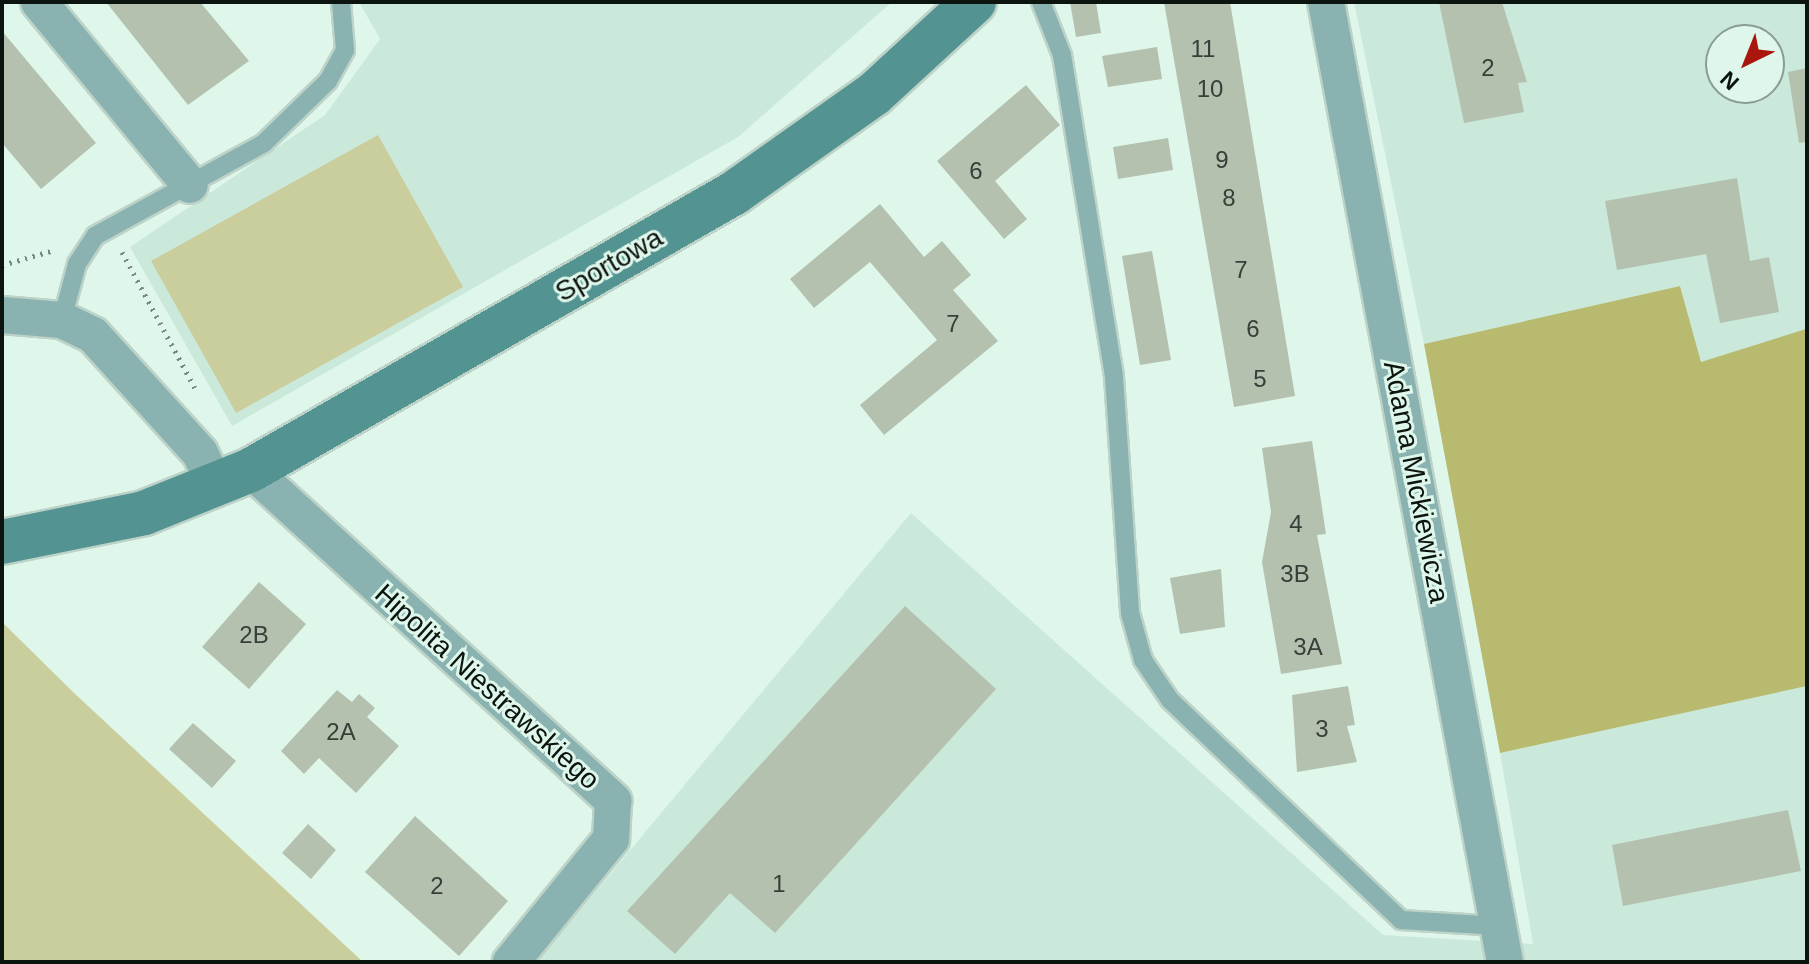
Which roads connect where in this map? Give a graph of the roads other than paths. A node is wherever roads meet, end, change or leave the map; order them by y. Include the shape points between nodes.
1 (39, 2) edge
2 (341, 2) edge
3 (974, 2) edge
4 (1041, 2) edge
5 (1326, 2) edge
6 (190, 185) junction
7 (2, 315) edge
8 (62, 320) junction
9 (234, 478) junction
10 (2, 542) edge
11 (1499, 926) junction
12 (511, 962) edge
13 (1505, 962) edge

1 - 6 street
2 - 6 lane via 345,50 328,81 264,143
3 - 9 street, Sportowa via 874,94 734,193
4 - 11 lane via 1062,55 1114,377 1130,613 1143,660 1170,700 1401,920
5 - 11 street, Adama Mickiewicza
6 - 8 lane via 109,229 77,264
7 - 8 street
8 - 9 street via 93,335 200,453
9 - 10 street, Sportowa via 144,513
9 - 12 street, Hipolita Niestrawskiego via 613,801 611,839
11 - 13 street, Adama Mickiewicza

